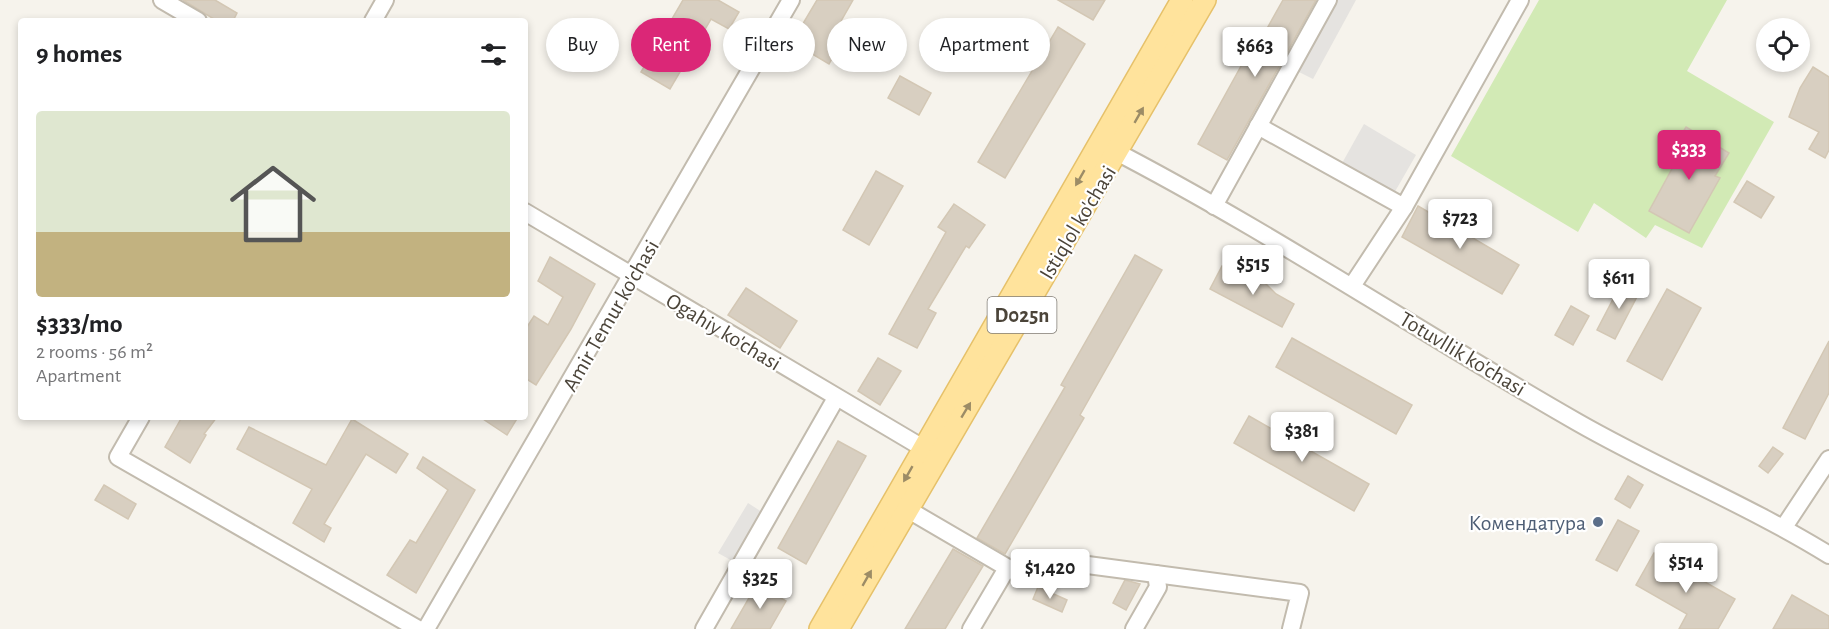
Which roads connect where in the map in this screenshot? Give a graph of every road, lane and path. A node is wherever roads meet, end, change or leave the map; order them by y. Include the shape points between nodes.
1 (162, 0) edge
2 (385, 0) edge
3 (791, 0) edge
4 (1182, 0) edge
5 (1205, 0) edge
6 (1328, 0) edge
7 (1520, 0) edge
8 (193, 18) edge
9 (375, 18) edge
10 (1258, 126) junction
11 (1109, 148) junction
12 (1214, 206) junction
13 (1404, 207) junction
14 (528, 214) edge
15 (633, 276) junction
16 (1353, 286) junction
17 (836, 398) junction
18 (139, 420) edge
19 (923, 448) junction
20 (1829, 459) edge
21 (907, 509) junction
22 (1784, 527) junction
23 (1829, 555) edge
24 (1007, 568) junction
25 (1156, 574) junction
26 (418, 629) edge
27 (426, 629) edge
28 (704, 629) edge
29 (820, 629) edge
30 (838, 629) edge
31 (972, 629) edge
32 (1134, 629) edge
33 (1291, 629) edge

1 - 8 street
2 - 9 street
3 - 15 street, Amir Temur ko'chasi
4 - 11 main road, Istiqlol ko'chasi / D025n
11 -> 5 main road, Istiqlol ko'chasi / D025n
6 - 10 street
7 - 13 street
10 - 12 street
10 - 13 street
11 - 12 street, Totuvllik ko'chasi
11 -> 19 main road, Istiqlol ko'chasi / D025n
21 -> 11 main road, Istiqlol ko'chasi / D025n
12 - 16 street, Totuvllik ko'chasi
13 - 16 street
14 - 15 street, Ogahiy ko'chasi
15 - 17 street, Ogahiy ko'chasi
15 - 27 street, Amir Temur ko'chasi
16 - 22 street, Totuvllik ko'chasi via 1578,422
17 - 19 street, Ogahiy ko'chasi
17 - 28 street
18 - 26 street via 118,457
19 -> 29 main road, Istiqlol ko'chasi / D025n
20 - 22 street
21 - 24 street
30 -> 21 main road, Istiqlol ko'chasi / D025n
22 - 23 street, Totuvllik ko'chasi
24 - 25 street via 1013,571 1080,564
24 - 31 street
25 - 32 street via 1158,587
25 - 33 street via 1300,593

